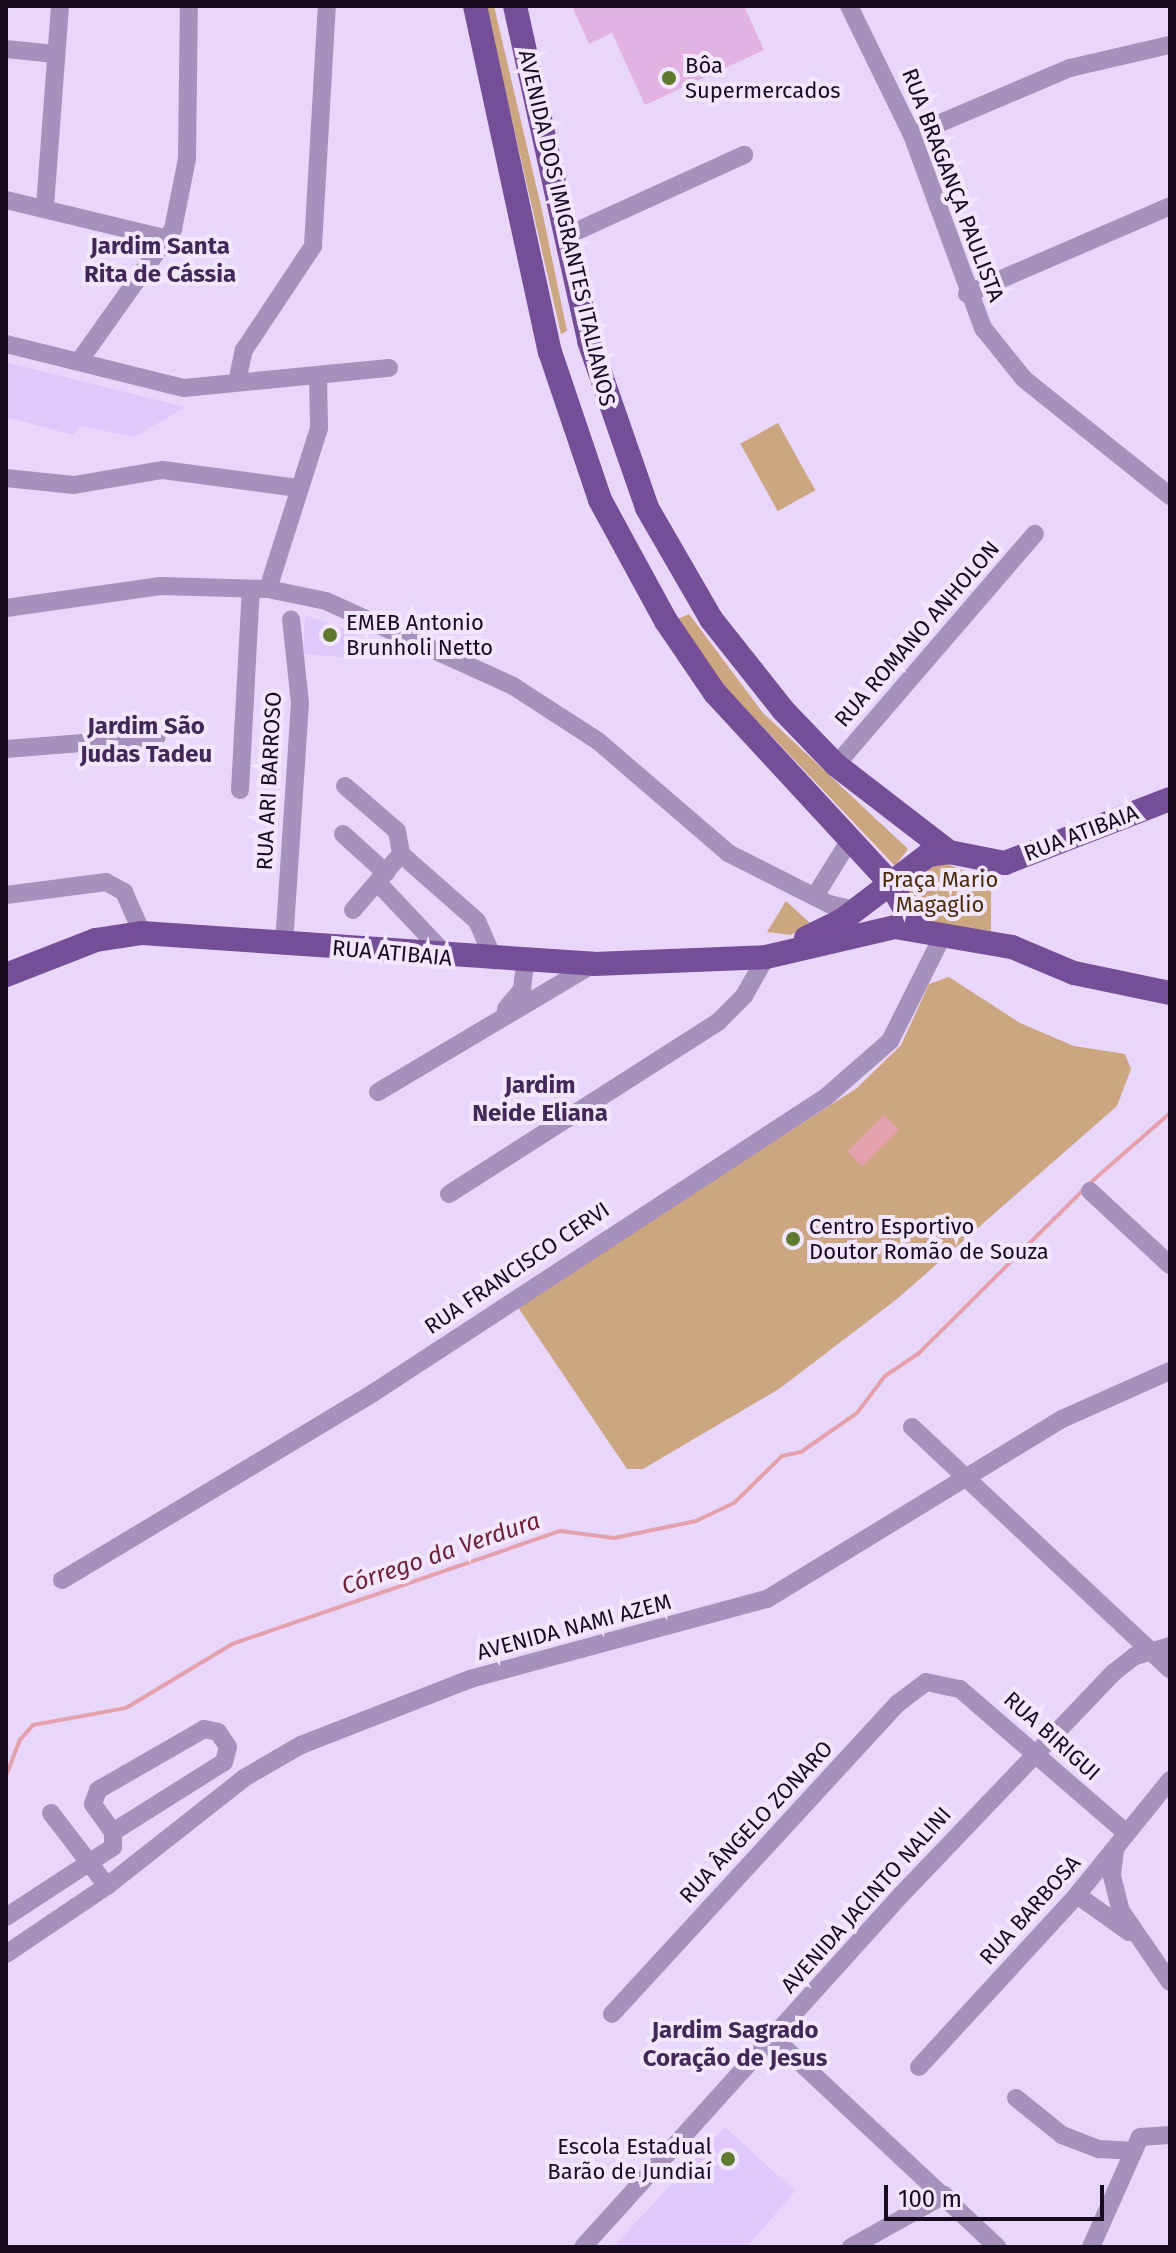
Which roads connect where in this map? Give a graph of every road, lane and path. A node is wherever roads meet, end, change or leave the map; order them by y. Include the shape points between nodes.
1 (60, 6) edge
2 (189, 6) edge
3 (327, 6) edge
4 (475, 6) edge
5 (515, 6) edge
6 (849, 6) edge
7 (1170, 45) edge
8 (6, 49) edge
9 (55, 54) junction
10 (912, 135) junction
11 (744, 155) dead end
12 (6, 200) edge
13 (45, 206) junction
14 (1170, 206) edge
15 (566, 236) junction
16 (168, 239) junction
17 (967, 294) junction
18 (544, 324) junction
19 (589, 341) junction
20 (6, 344) edge
21 (80, 360) junction
22 (389, 368) dead end
23 (318, 376) junction
24 (237, 382) junction
25 (6, 478) edge
26 (298, 488) junction
27 (1170, 496) edge
28 (1035, 534) dead end
29 (643, 582) junction
30 (260, 589) junction
31 (693, 590) junction
32 (6, 608) edge
33 (291, 619) dead end
34 (157, 737) dead end
35 (6, 749) edge
36 (836, 765) junction
37 (345, 786) dead end
38 (240, 790) dead end
39 (1170, 799) edge
40 (343, 834) dead end
41 (851, 838) junction
42 (949, 852) junction
43 (401, 854) junction
44 (770, 877) junction
45 (382, 878) junction
46 (891, 884) junction
47 (6, 895) edge
48 (815, 896) junction
49 (353, 910) dead end
50 (848, 915) junction
51 (905, 928) junction
52 (142, 933) junction
53 (941, 939) junction
54 (284, 944) junction
55 (775, 955) junction
56 (449, 958) junction
57 (494, 960) junction
58 (525, 964) junction
59 (594, 964) junction
60 (6, 975) edge
61 (1170, 993) edge
62 (496, 1020) junction
63 (378, 1092) dead end
64 (1090, 1191) dead end
65 (449, 1194) dead end
66 (1170, 1265) edge
67 (1170, 1371) edge
68 (912, 1427) dead end
69 (962, 1476) junction
70 (62, 1580) dead end
71 (1161, 1649) edge
72 (1170, 1669) edge
73 (945, 1682) joint
74 (1033, 1755) junction
75 (1170, 1780) edge
76 (51, 1813) dead end
77 (113, 1832) junction
78 (1119, 1839) junction
79 (88, 1862) junction
80 (107, 1886) junction
81 (1077, 1895) junction
82 (6, 1917) edge
83 (1132, 1934) junction
84 (6, 1954) edge
85 (1170, 1982) edge
86 (612, 2014) dead end
87 (774, 2038) junction
88 (919, 2067) dead end
89 (1016, 2098) dead end
90 (1170, 2135) edge
91 (1132, 2151) junction
92 (944, 2195) junction
93 (583, 2247) edge
94 (851, 2247) edge
95 (997, 2247) edge
96 (1091, 2247) edge

1 - 9 street
2 - 16 street via 187,159
3 - 24 street via 313,246 296,281 244,350
4 - 18 main road, AVENIDA DOS IMIGRANTES ITALIANOS
5 - 15 main road, AVENIDA DOS IMIGRANTES ITALIANOS
6 - 10 street, RUA BRAGANÇA PAULISTA
7 - 10 street via 1070,68
8 - 9 street
9 - 13 street
10 - 17 street, RUA BRAGANÇA PAULISTA
11 - 15 street
12 - 13 street
13 - 16 street
14 - 17 street
15 - 19 main road, AVENIDA DOS IMIGRANTES ITALIANOS
16 - 21 street
17 - 27 street, RUA BRAGANÇA PAULISTA via 983,328 1024,379
18 - 19 main road via 565,344
18 - 29 main road, AVENIDA DOS IMIGRANTES ITALIANOS via 600,500
19 - 31 main road, AVENIDA DOS IMIGRANTES ITALIANOS via 629,470
20 - 21 street
21 - 24 street via 157,384
22 - 23 street
23 - 24 street
23 - 26 street via 319,428
25 - 26 street via 86,484 163,470
26 - 30 street
28 - 36 street, RUA ROMANO ANHOLON
29 - 31 main road via 667,595
29 - 41 main road, AVENIDA DOS IMIGRANTES ITALIANOS via 715,693
30 - 32 street via 160,586
30 - 38 street
30 - 44 street via 352,610 513,686 614,754 704,837
31 - 36 main road, AVENIDA DOS IMIGRANTES ITALIANOS via 752,673
33 - 54 street, RUA ARI BARROSO via 300,703
34 - 35 street
36 - 42 main road, AVENIDA DOS IMIGRANTES ITALIANOS
37 - 43 street via 397,831
39 - 42 main road, RUA ATIBAIA via 1005,863
40 - 45 street
41 - 46 main road, AVENIDA DOS IMIGRANTES ITALIANOS
41 - 48 street
42 - 46 main road, RUA ATIBAIA via 920,858
43 - 45 street
43 - 57 street via 477,921
44 - 48 street
44 - 50 street via 792,897
45 - 49 street
45 - 56 street
46 - 50 main road, RUA ATIBAIA
46 - 51 main road, AVENIDA DOS IMIGRANTES ITALIANOS
47 - 52 street via 106,882 124,892
48 - 50 street
50 - 51 main road
50 - 55 main road, RUA ATIBAIA
51 - 53 main road
51 - 55 main road, RUA ATIBAIA
52 - 54 main road, RUA ATIBAIA
52 - 60 main road, RUA ATIBAIA via 96,940
53 - 61 main road via 1012,947 1074,973
53 - 70 street, RUA FRANCISCO CERVI via 890,1041 826,1097 373,1393
54 - 56 main road, RUA ATIBAIA
55 - 59 main road, RUA ATIBAIA
55 - 65 street via 719,1021
56 - 57 main road, RUA ATIBAIA
57 - 58 main road, RUA ATIBAIA
58 - 59 main road, RUA ATIBAIA
58 - 62 street via 522,989
59 - 62 street
62 - 63 street
64 - 66 street
67 - 69 street, AVENIDA NAMI AZEM via 1062,1419
68 - 69 street
69 - 71 street
69 - 80 street, AVENIDA NAMI AZEM via 767,1599 470,1679 301,1745 244,1778
71 - 72 street
71 - 74 street, AVENIDA JACINTO NALINI via 1125,1662
73 - 74 street, RUA BIRIGUI via 974,1700
73 - 86 street, RUA ÂNGELO ZONARO via 926,1682 897,1704
74 - 78 street, RUA BIRIGUI
74 - 87 street, AVENIDA JACINTO NALINI
75 - 78 street, RUA BARBOSA
76 - 79 street
77 - 77 street via 93,1804 98,1790 204,1729 218,1732 228,1747 224,1762
77 - 79 street via 113,1847
78 - 81 street, RUA BARBOSA
78 - 83 street via 1115,1894
79 - 80 street
79 - 82 street
80 - 84 street, AVENIDA NAMI AZEM
81 - 83 street
81 - 88 street, RUA BARBOSA
83 - 85 street
87 - 92 street
87 - 93 street, AVENIDA JACINTO NALINI
89 - 91 street via 1062,2135 1099,2149
90 - 91 street via 1144,2133
91 - 96 street
92 - 94 street
92 - 95 street

